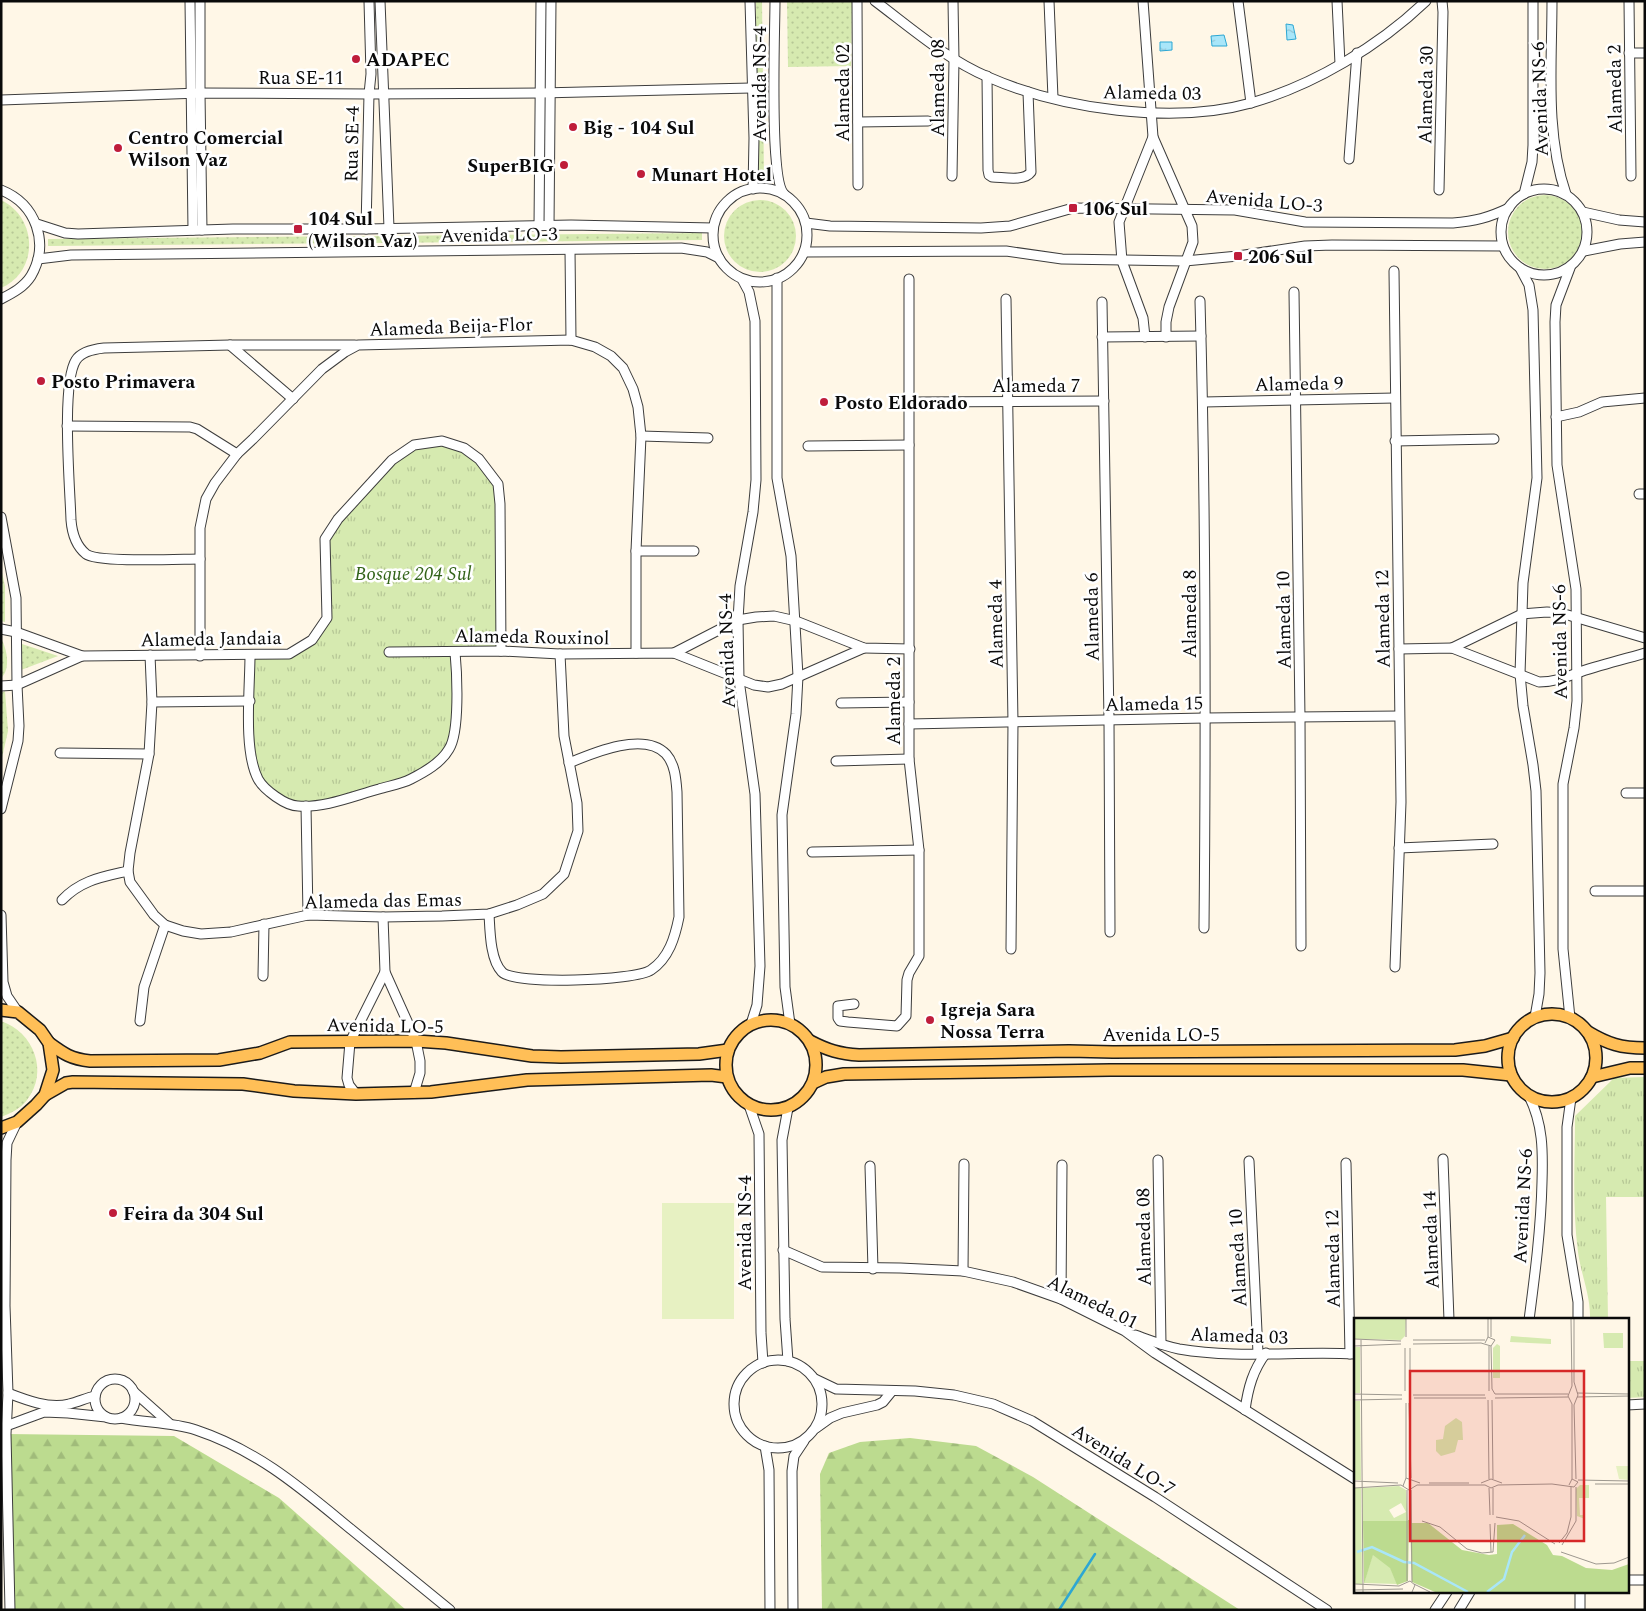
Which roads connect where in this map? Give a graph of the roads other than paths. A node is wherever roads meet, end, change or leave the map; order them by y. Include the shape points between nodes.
1 (190, 1) edge
2 (200, 1) edge
3 (369, 1) edge
4 (380, 1) edge
5 (541, 1) edge
6 (551, 1) edge
7 (750, 1) edge
8 (775, 1) edge
9 (857, 1) edge
10 (875, 1) edge
11 (952, 1) edge
12 (1049, 1) edge
13 (1143, 1) edge
14 (1238, 1) edge
15 (1337, 1) edge
16 (1426, 1) edge
17 (1442, 1) edge
18 (1533, 1) edge
19 (1552, 1) edge
20 (1628, 1) edge
21 (1357, 53) junction
22 (1629, 53) junction
23 (1645, 53) edge
24 (954, 60) junction
25 (1340, 64) junction
26 (987, 76) junction
27 (751, 88) junction
28 (546, 92) junction
29 (1028, 92) junction
30 (195, 93) junction
31 (369, 94) junction
32 (383, 94) junction
33 (1053, 98) junction
34 (1, 100) edge
35 (1251, 103) junction
36 (1152, 112) junction
37 (928, 121) dead end
38 (858, 122) junction
39 (1153, 136) junction
40 (1350, 159) dead end
41 (952, 176) dead end
42 (1631, 176) dead end
43 (858, 185) dead end
44 (2, 188) edge
45 (753, 189) junction
46 (1439, 190) dead end
47 (784, 194) junction
48 (1524, 194) junction
49 (1566, 194) junction
50 (1509, 208) junction
51 (1124, 209) junction
52 (1186, 209) junction
53 (1583, 212) junction
54 (1645, 222) edge
55 (806, 223) junction
56 (36, 224) junction
57 (544, 226) junction
58 (366, 228) junction
59 (389, 228) junction
60 (713, 228) junction
61 (198, 230) junction
62 (1645, 242) edge
63 (1503, 246) junction
64 (570, 250) junction
65 (1584, 251) junction
66 (804, 252) junction
67 (719, 258) junction
68 (38, 259) junction
69 (1122, 261) junction
70 (1185, 261) junction
71 (1520, 268) junction
72 (1570, 268) junction
73 (1394, 271) dead end
74 (742, 278) junction
75 (777, 278) junction
76 (909, 279) dead end
77 (1294, 292) dead end
78 (1, 299) edge
79 (1006, 299) dead end
80 (1200, 301) dead end
81 (1102, 302) dead end
82 (1201, 336) junction
83 (1145, 337) junction
84 (1166, 337) junction
85 (1102, 338) junction
86 (571, 340) junction
87 (230, 345) junction
88 (358, 346) junction
89 (1395, 398) junction
90 (1645, 398) edge
91 (293, 399) junction
92 (1296, 399) junction
93 (1007, 401) junction
94 (1104, 401) junction
95 (908, 402) junction
96 (1204, 402) junction
97 (1556, 417) junction
98 (67, 426) junction
99 (641, 436) junction
100 (708, 438) dead end
101 (1494, 440) dead end
102 (1395, 441) junction
103 (909, 445) junction
104 (808, 446) dead end
105 (237, 454) junction
106 (1, 517) edge
107 (636, 551) junction
108 (694, 551) dead end
109 (200, 559) junction
110 (1522, 614) junction
111 (1575, 617) junction
112 (738, 620) junction
113 (796, 621) junction
114 (1, 629) edge
115 (16, 632) junction
116 (1645, 638) edge
117 (864, 648) junction
118 (1452, 648) junction
119 (910, 649) junction
120 (1399, 649) junction
121 (501, 651) junction
122 (389, 652) dead end
123 (455, 652) junction
124 (674, 653) junction
125 (1645, 653) edge
126 (560, 654) junction
127 (636, 654) junction
128 (150, 655) junction
129 (82, 656) junction
130 (200, 656) junction
131 (250, 656) junction
132 (1577, 673) junction
133 (1520, 674) junction
134 (798, 676) junction
135 (739, 680) junction
136 (1, 686) edge
137 (17, 686) junction
138 (250, 701) junction
139 (152, 702) junction
140 (909, 702) junction
141 (841, 703) dead end
142 (1399, 716) junction
143 (1300, 717) junction
144 (1206, 718) junction
145 (1109, 720) junction
146 (1013, 722) junction
147 (909, 724) junction
148 (60, 753) dead end
149 (149, 754) junction
150 (909, 759) junction
151 (836, 761) dead end
152 (569, 763) junction
153 (1626, 793) dead end
154 (1645, 793) edge
155 (306, 806) junction
156 (1, 809) edge
157 (1493, 844) dead end
158 (1399, 848) junction
159 (918, 850) junction
160 (812, 852) dead end
161 (128, 871) junction
162 (1595, 891) dead end
163 (1645, 891) edge
164 (62, 900) dead end
165 (489, 914) junction
166 (1, 915) edge
167 (308, 915) junction
168 (384, 917) junction
169 (264, 924) junction
170 (166, 925) junction
171 (1204, 928) dead end
172 (1110, 932) dead end
173 (1301, 946) dead end
174 (1010, 949) dead end
175 (1395, 967) dead end
176 (385, 972) junction
177 (263, 976) dead end
178 (854, 1004) dead end
179 (1, 1010) edge
180 (18, 1012) junction
181 (1535, 1017) junction
182 (1570, 1018) junction
183 (140, 1021) dead end
184 (751, 1024) junction
185 (790, 1024) junction
186 (1588, 1032) junction
187 (1513, 1038) junction
188 (416, 1041) junction
189 (810, 1041) junction
190 (350, 1042) junction
191 (49, 1043) junction
192 (1645, 1048) edge
193 (728, 1050) junction
194 (1645, 1068) edge
195 (1512, 1075) junction
196 (727, 1077) junction
197 (1592, 1077) junction
198 (814, 1083) junction
199 (414, 1093) junction
200 (356, 1094) junction
201 (45, 1095) junction
202 (1529, 1096) junction
203 (1571, 1098) junction
204 (749, 1105) junction
205 (788, 1108) junction
206 (17, 1122) junction
207 (1, 1128) edge
208 (1443, 1159) dead end
209 (1158, 1160) dead end
210 (1249, 1160) dead end
211 (1346, 1163) dead end
212 (964, 1164) dead end
213 (1062, 1165) dead end
214 (870, 1166) dead end
215 (784, 1250) junction
216 (873, 1269) junction
217 (963, 1272) junction
218 (1061, 1299) junction
219 (1449, 1318) edge
220 (1530, 1318) edge
221 (1578, 1318) edge
222 (1125, 1331) junction
223 (1161, 1344) junction
224 (1262, 1353) junction
225 (1352, 1354) edge
226 (788, 1361) junction
227 (763, 1363) junction
228 (815, 1379) junction
229 (133, 1391) junction
230 (892, 1392) junction
231 (8, 1393) junction
232 (95, 1396) junction
233 (1645, 1404) edge
234 (1628, 1405) edge
235 (1245, 1410) junction
236 (107, 1417) junction
237 (121, 1418) junction
238 (169, 1423) junction
239 (6, 1426) junction
240 (815, 1429) junction
241 (804, 1440) junction
242 (765, 1446) junction
243 (1354, 1478) edge
244 (1628, 1580) edge
245 (1645, 1580) edge
246 (1446, 1594) edge
247 (1469, 1594) edge
248 (1580, 1594) edge
249 (1322, 1608) edge
250 (10, 1610) edge
251 (450, 1610) edge
252 (770, 1610) edge
253 (794, 1610) edge
254 (1435, 1610) edge
255 (1459, 1610) edge
256 (1580, 1610) edge

1 - 30 street
2 - 30 street
3 - 31 street, Rua SE-4
4 - 32 street, Rua SE-4
5 - 28 street
6 - 28 street
7 - 27 street, Avenida NS-4
8 - 47 street, Avenida NS-4 via 775,150 778,184
9 - 38 street, Alameda 02
10 - 24 street, Alameda 03
11 - 24 street, Alameda 08
12 - 33 street
13 - 36 street
14 - 35 street
15 - 25 street
16 - 21 street, Alameda 03 via 1406,20
17 - 46 street, Alameda 30
18 - 48 street, Avenida NS-6 via 1533,145
19 - 49 street, Avenida NS-6 via 1554,138
20 - 22 street, Alameda 2
21 - 25 street, Alameda 03
21 - 40 street
22 - 23 street
22 - 42 street, Alameda 2
24 - 26 street, Alameda 03
24 - 41 street, Alameda 08
25 - 35 street, Alameda 03 via 1301,84
26 - 29 street, Alameda 03
26 - 29 street via 988,170 992,177 1024,178 1031,172
27 - 28 street, Rua SE-11
27 - 45 street, Avenida NS-4
28 - 32 street, Rua SE-11
28 - 57 street
29 - 33 street, Alameda 03
30 - 31 street, Rua SE-11
30 - 34 street, Rua SE-11
30 - 61 street
31 - 32 street, Rua SE-11
31 - 58 street, Rua SE-4
32 - 59 street, Rua SE-4
33 - 36 street, Alameda 03 via 1106,109
35 - 36 street, Alameda 03
36 - 39 street
37 - 38 street
38 - 43 street, Alameda 02
39 - 51 street
39 - 52 street
44 - 56 street via 29,210
45 - 47 street via 769,189
45 - 60 street via 726,202
47 - 55 street
48 - 49 street via 1538,189 1553,189
48 - 50 street
49 - 53 street
50 - 52 street, Avenida LO-3 via 1489,218 1453,223 1305,222 1235,210
50 - 63 street via 1503,220
51 - 52 street, Avenida LO-3
51 - 55 street, Avenida LO-3 via 1073,208 1010,226 981,228
51 - 69 street via 1119,222
52 - 70 street via 1193,242
53 - 54 street
53 - 65 street via 1588,231
55 - 66 street
56 - 61 street, Avenida LO-3 via 78,234
56 - 68 street via 40,242
57 - 59 street, Avenida LO-3
57 - 60 street, Avenida LO-3
58 - 59 street, Avenida LO-3
58 - 61 street, Avenida LO-3
60 - 67 street
62 - 65 street
63 - 70 street via 1305,246
63 - 71 street
64 - 67 street, Avenida LO-3 via 680,248 707,252
64 - 68 street, Avenida LO-3 via 71,255
64 - 86 street
65 - 72 street
66 - 69 street via 1006,251 1062,259
66 - 75 street via 797,265
67 - 74 street
68 - 78 street via 30,277 17,291
69 - 70 street
69 - 83 street via 1143,318
70 - 84 street via 1169,307
71 - 72 street via 1536,275 1554,275
71 - 110 street, Avenida NS-6 via 1529,285 1533,310 1538,462 1536,495 1524,564
72 - 97 street, Avenida NS-6 via 1556,305
73 - 89 street, Alameda 12
74 - 75 street via 757,282
74 - 112 street, Avenida NS-4 via 749,292 755,321 756,480
75 - 113 street via 777,478 791,556
76 - 95 street, Alameda 2
77 - 92 street, Alameda 10
79 - 93 street, Alameda 4
80 - 82 street, Alameda 8
81 - 85 street, Alameda 6
82 - 84 street
82 - 96 street, Alameda 8
83 - 84 street
83 - 85 street
85 - 94 street, Alameda 6
86 - 88 street, Alameda Beija-Flor
86 - 99 street, Alameda Beija-Flor via 595,347 624,368 638,407
87 - 88 street
87 - 91 street
87 - 98 street via 104,348 84,353 76,359 73,368
88 - 91 street, Alameda Beija-Flor via 322,370
89 - 92 street, Alameda 9
89 - 102 street, Alameda 12
90 - 97 street via 1602,402
91 - 105 street, Alameda Beija-Flor
92 - 96 street, Alameda 9
92 - 143 street, Alameda 10
93 - 94 street, Alameda 7
93 - 95 street, Alameda 7
93 - 146 street, Alameda 4
94 - 145 street, Alameda 6
95 - 103 street, Alameda 2
96 - 144 street, Alameda 8
97 - 111 street, Avenida NS-6 via 1558,473 1576,589
98 - 105 street via 190,427
98 - 109 street via 73,534 87,556
99 - 100 street
99 - 107 street, Alameda Beija-Flor
101 - 102 street
102 - 120 street, Alameda 12
103 - 104 street
103 - 119 street, Alameda 2
105 - 109 street, Alameda Beija-Flor via 206,499 200,528
106 - 115 street via 16,598
107 - 108 street
107 - 127 street, Alameda Beija-Flor
109 - 130 street, Alameda Beija-Flor
110 - 111 street via 1547,612
110 - 118 street
110 - 133 street, Avenida NS-6
111 - 116 street
111 - 132 street, Avenida NS-6
112 - 113 street via 774,616
112 - 124 street
112 - 135 street, Avenida NS-4
113 - 117 street
113 - 134 street
114 - 115 street, Alameda Jandaia
115 - 129 street, Alameda Jandaia
115 - 137 street
117 - 119 street
117 - 134 street
118 - 120 street
118 - 133 street
119 - 140 street, Alameda 2
120 - 142 street, Alameda 12
121 - 123 street, Alameda Rouxinol
121 - 126 street, Alameda Rouxinol
121 - 131 street, Alameda Jandaia via 498,484 479,459 464,448 442,442 414,445 392,460 338,519 325,539 327,618 312,640 289,654
122 - 123 street, Alameda Rouxinol
123 - 155 street via 455,727 450,748 433,767 409,780
124 - 127 street, Alameda Rouxinol
124 - 135 street
125 - 132 street
126 - 127 street, Alameda Rouxinol
126 - 152 street, Alameda das Emas
128 - 129 street, Alameda Jandaia
128 - 130 street, Alameda Jandaia
128 - 139 street, Alameda das Emas
129 - 137 street, Alameda Jandaia
130 - 131 street, Alameda Jandaia
131 - 138 street
132 - 133 street via 1548,682
132 - 182 street, Avenida NS-6 via 1574,728 1562,784 1562,949
133 - 181 street, Avenida NS-6 via 1536,791 1540,973
134 - 135 street via 768,687
134 - 185 street via 782,815 785,987
135 - 184 street, Avenida NS-4 via 755,794 760,966 757,1005
136 - 137 street, Alameda Jandaia
137 - 156 street via 20,726
138 - 139 street
138 - 155 street via 251,757 258,780 274,796 296,806
139 - 149 street, Alameda das Emas
140 - 141 street
140 - 147 street, Alameda 2
142 - 143 street, Alameda 15
142 - 158 street, Alameda 12
143 - 144 street, Alameda 15
143 - 173 street, Alameda 10
144 - 145 street, Alameda 15
144 - 171 street, Alameda 8
145 - 146 street, Alameda 15
145 - 172 street, Alameda 6
146 - 147 street, Alameda 15
146 - 174 street, Alameda 4
147 - 150 street, Alameda 2
148 - 149 street
149 - 161 street, Alameda das Emas
150 - 151 street
150 - 159 street, Alameda 2
152 - 165 street, Alameda das Emas via 577,803 578,831 564,874 543,894
152 - 165 street via 596,752 640,744 656,747 666,755 676,776 677,792 678,917 675,937 660,963 649,971 612,978 516,979 500,971 494,956
153 - 154 street
155 - 167 street
157 - 158 street
158 - 175 street, Alameda 12
159 - 160 street
159 - 178 street, Alameda 2 via 919,956 907,980 906,1016 897,1026 840,1021 838,1006
161 - 164 street via 89,881 72,889
161 - 170 street, Alameda das Emas via 130,882 141,900
162 - 163 street
165 - 168 street, Alameda das Emas
166 - 180 street via 4,982
167 - 168 street, Alameda das Emas
167 - 169 street, Alameda das Emas
168 - 176 street
169 - 170 street, Alameda das Emas via 231,932 201,934
169 - 177 street
170 - 183 street via 144,987
176 - 188 street
176 - 190 street
179 - 180 main road
180 - 191 main road, Avenida LO-5 via 40,1030
181 - 182 main road via 1547,1014
181 - 187 main road
182 - 186 main road
184 - 185 main road via 770,1020
184 - 193 main road via 737,1035
185 - 189 main road
186 - 192 main road via 1618,1046
186 - 197 main road via 1596,1062
187 - 189 main road, Avenida LO-5 via 1455,1050 859,1055 840,1054
187 - 195 main road via 1508,1063
188 - 190 main road, Avenida LO-5
188 - 193 main road, Avenida LO-5 via 561,1057 699,1054
188 - 199 street via 420,1073
189 - 198 main road via 816,1055
190 - 191 main road, Avenida LO-5 via 290,1042 260,1053 219,1060 90,1061 66,1056
190 - 200 street via 347,1078
191 - 201 main road via 53,1070
193 - 196 main road
194 - 197 main road
195 - 198 main road, Avenida LO-5 via 1463,1070 1110,1070 844,1074
195 - 202 main road
196 - 199 main road via 548,1079
196 - 204 main road via 733,1090
197 - 203 main road
198 - 205 main road via 803,1098
199 - 200 main road
200 - 201 main road via 243,1084 86,1081 66,1083
201 - 206 main road
202 - 203 main road via 1557,1102
202 - 220 street, Avenida NS-6 via 1537,1111 1543,1144 1541,1232
203 - 221 street via 1567,1127 1567,1235
204 - 205 main road via 768,1111
204 - 227 street, Avenida NS-4 via 759,1134
205 - 215 street, Avenida NS-4 via 782,1140
206 - 207 main road
206 - 231 street via 7,1143 6,1160
208 - 219 street, Alameda 14
209 - 223 street, Alameda 08
210 - 224 street, Alameda 10
211 - 225 street, Alameda 12
212 - 217 street
213 - 218 street
214 - 216 street
215 - 216 street, Alameda 01 via 822,1267
215 - 226 street, Avenida NS-4
216 - 217 street, Alameda 01
217 - 218 street, Alameda 01 via 1013,1282
218 - 222 street, Alameda 01
222 - 223 street, Alameda 03
222 - 235 street, Alameda 01
223 - 224 street, Alameda 03 via 1199,1352
224 - 225 street, Alameda 03
224 - 235 street via 1248,1390
226 - 227 street
226 - 228 street via 808,1371
227 - 242 street via 742,1380 734,1405 743,1430 752,1440
228 - 230 street, Avenida LO-7 via 836,1389
228 - 240 street via 823,1404
229 - 232 street via 125,1382 112,1379 101,1385
229 - 237 street via 133,1407
229 - 238 street
230 - 240 street via 877,1405 842,1413
230 - 249 street, Avenida LO-7 via 954,1395 993,1404 1032,1421 1155,1497
231 - 232 street via 55,1405
231 - 239 street
232 - 236 street via 96,1406
233 - 234 street
235 - 243 street, Alameda 01
236 - 237 street
236 - 239 street via 44,1412
237 - 238 street
238 - 251 street via 217,1438 288,1477
239 - 250 street
240 - 241 street
241 - 242 street via 792,1446
241 - 253 street via 794,1456 792,1471
242 - 252 street via 769,1470
244 - 245 street
246 - 254 street
247 - 255 street
248 - 256 street

